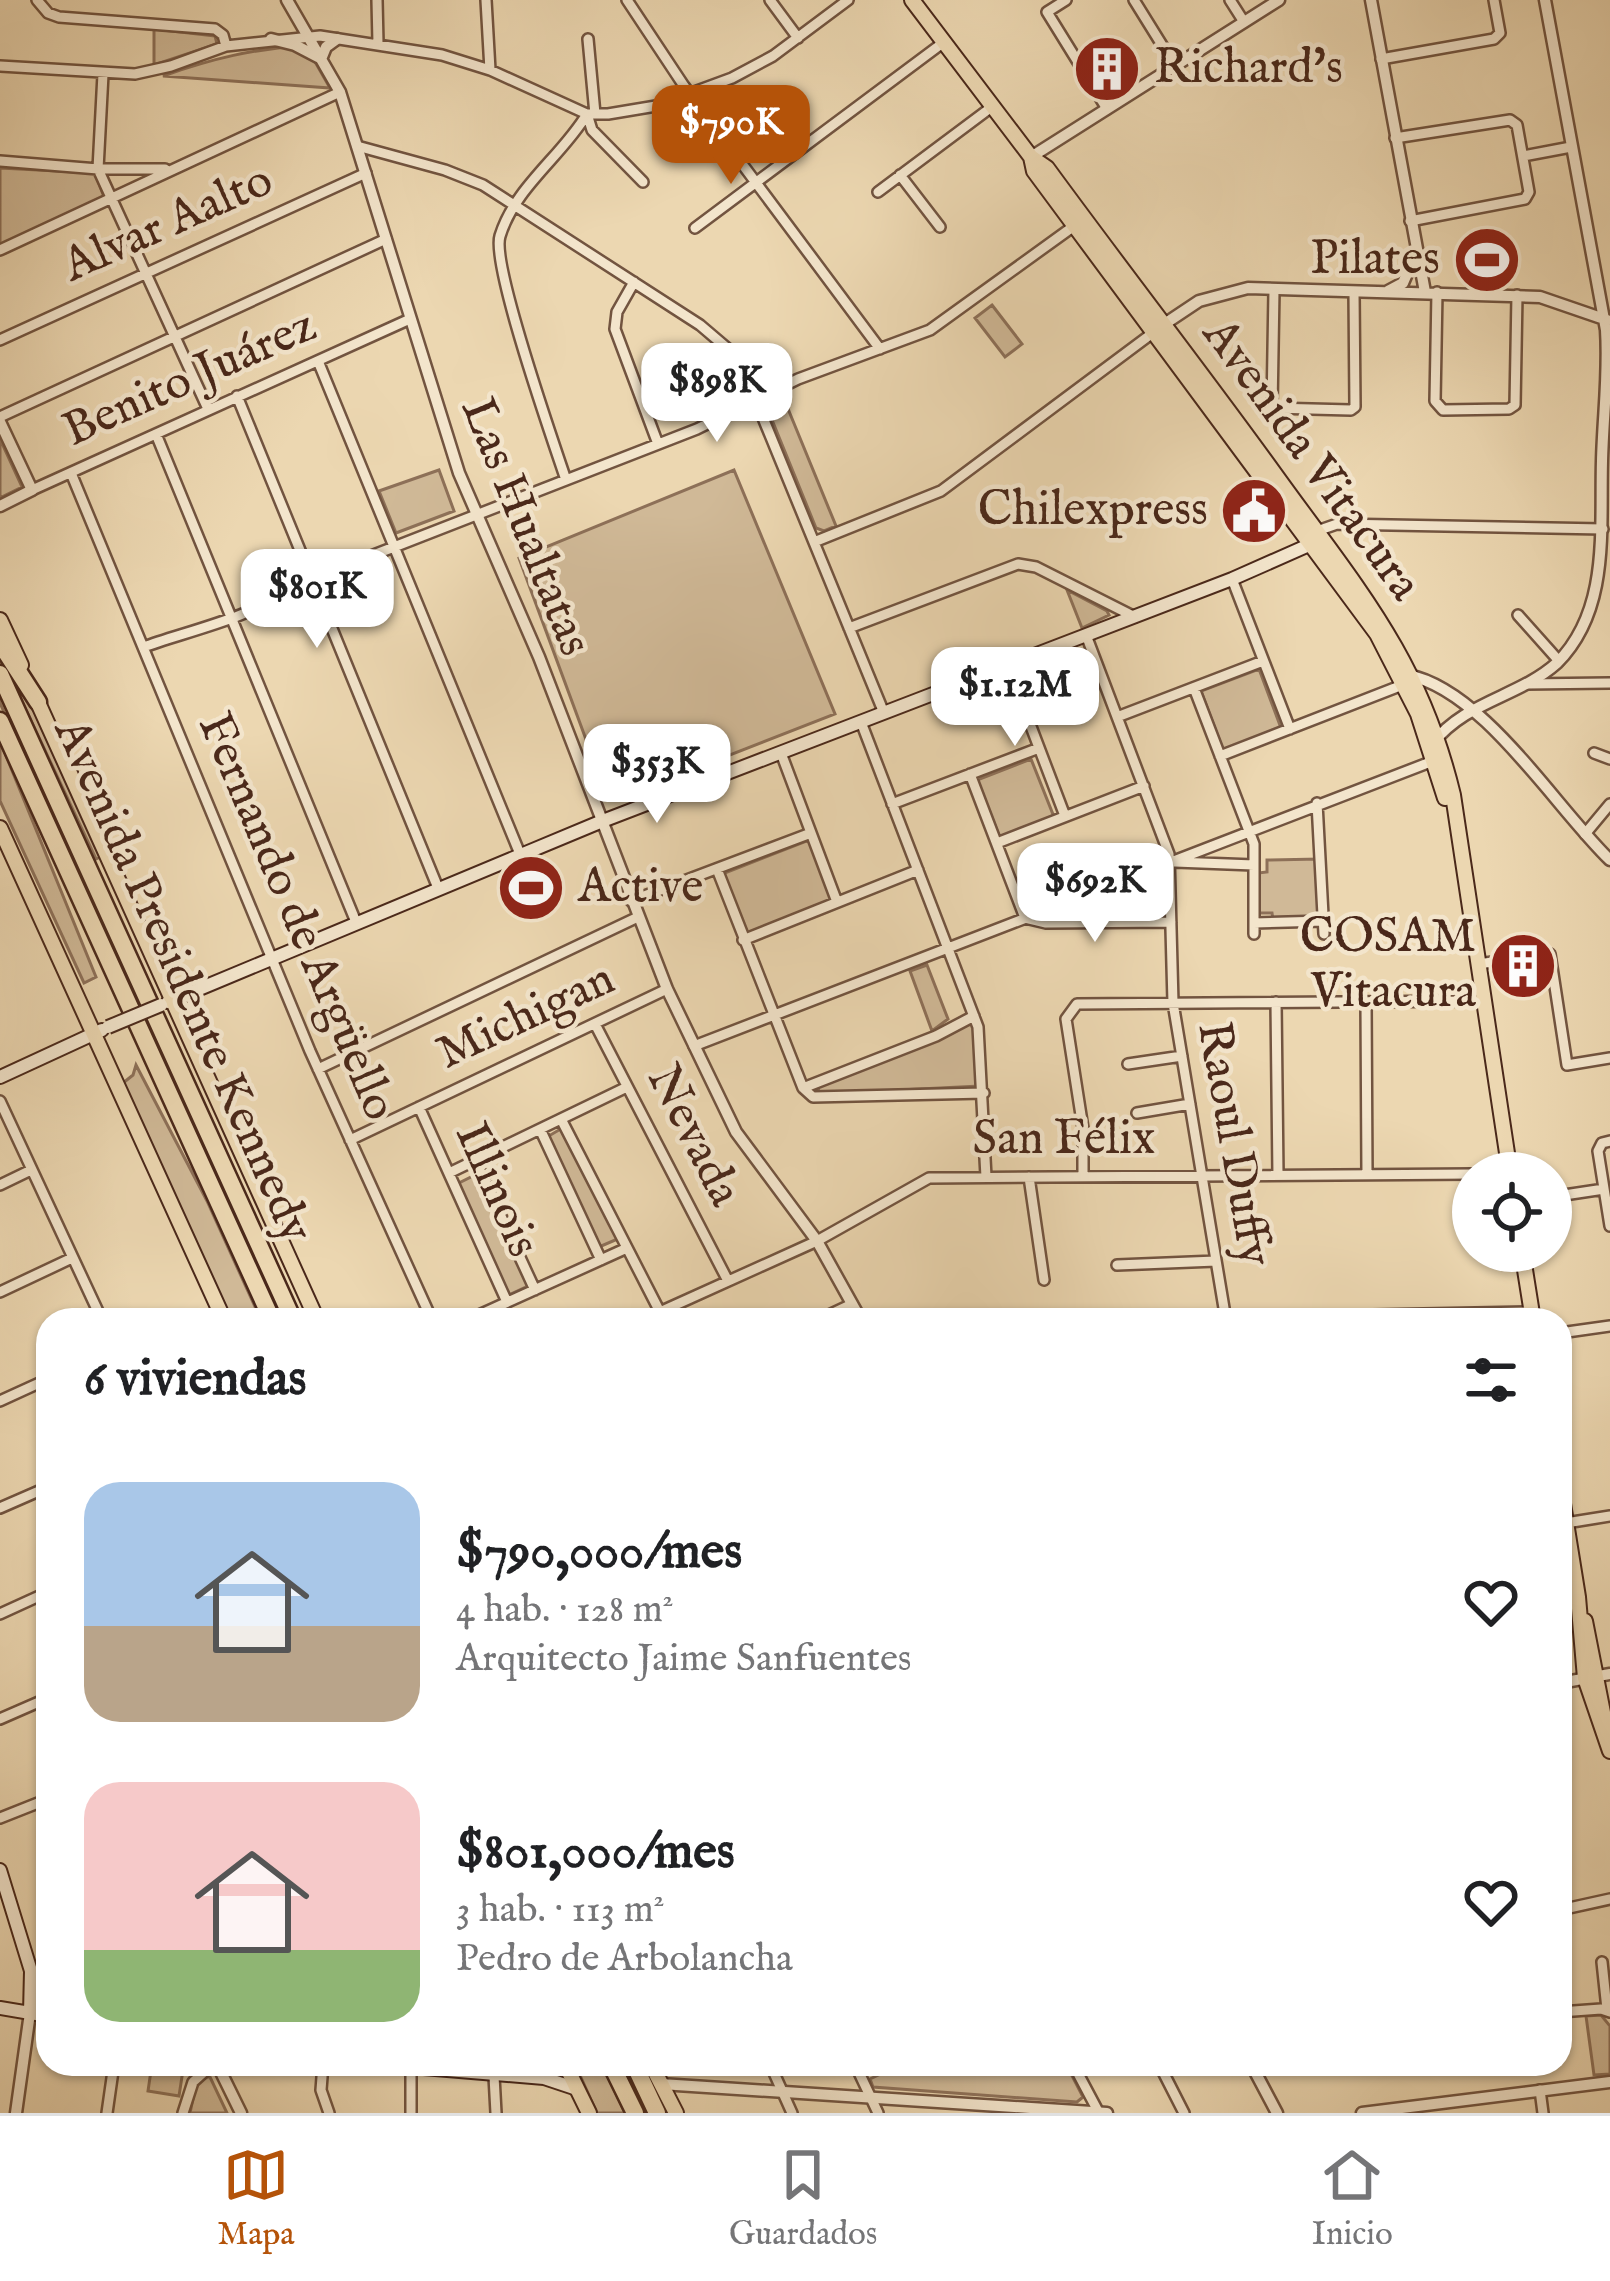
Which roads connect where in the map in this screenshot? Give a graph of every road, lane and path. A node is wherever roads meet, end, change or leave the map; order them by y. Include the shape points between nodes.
1 (37, 0) edge
2 (287, 0) edge
3 (377, 0) edge
4 (486, 0) edge
5 (628, 0) edge
6 (770, 0) edge
7 (848, 0) edge
8 (913, 0) edge
9 (1066, 0) edge
10 (1134, 0) edge
11 (1230, 0) edge
12 (1279, 0) edge
13 (1371, 0) edge
14 (1494, 0) edge
15 (1545, 0) edge
16 (1244, 22) junction
17 (309, 36) junction
18 (798, 38) junction
19 (271, 39) junction
20 (338, 39) junction
21 (588, 39) dead end
22 (944, 41) junction
23 (378, 43) junction
24 (226, 46) junction
25 (1381, 59) junction
26 (323, 60) junction
27 (1175, 66) junction
28 (0, 67) edge
29 (490, 70) junction
30 (104, 74) junction
31 (340, 92) junction
32 (692, 95) junction
33 (993, 106) junction
34 (1107, 109) junction
35 (591, 114) junction
36 (1395, 138) junction
37 (358, 146) junction
38 (1571, 147) junction
39 (1523, 156) junction
40 (1031, 157) junction
41 (0, 161) edge
42 (176, 168) junction
43 (98, 169) junction
44 (366, 173) junction
45 (900, 175) junction
46 (644, 182) dead end
47 (756, 183) junction
48 (878, 192) dead end
49 (112, 198) junction
50 (517, 205) junction
51 (1410, 220) junction
52 (1074, 226) junction
53 (940, 227) dead end
54 (695, 228) dead end
55 (386, 239) junction
56 (0, 250) edge
57 (1416, 252) junction
58 (146, 273) junction
59 (634, 282) junction
60 (1274, 290) junction
61 (1354, 292) junction
62 (1386, 292) junction
63 (1431, 292) junction
64 (1517, 295) junction
65 (410, 319) junction
66 (1607, 320) edge
67 (1159, 328) junction
68 (175, 337) junction
69 (0, 340) edge
70 (880, 349) junction
71 (318, 361) junction
72 (238, 396) junction
73 (756, 400) junction
74 (208, 409) junction
75 (0, 420) edge
76 (155, 434) junction
77 (1607, 443) edge
78 (658, 444) junction
79 (71, 473) junction
80 (566, 480) junction
81 (32, 490) junction
82 (0, 506) edge
83 (475, 515) junction
84 (1603, 529) junction
85 (1317, 538) junction
86 (814, 542) junction
87 (393, 544) junction
88 (312, 578) junction
89 (1232, 579) junction
90 (1109, 605) junction
91 (1519, 615) dead end
92 (231, 617) junction
93 (1135, 617) junction
94 (0, 620) edge
95 (1118, 623) junction
96 (849, 628) junction
97 (1086, 635) junction
98 (0, 644) edge
99 (144, 647) junction
100 (1264, 661) junction
101 (1558, 662) junction
102 (1008, 666) junction
103 (0, 674) edge
104 (1406, 678) junction
105 (1576, 681) junction
106 (1610, 682) edge
107 (1526, 684) junction
108 (1194, 688) junction
109 (38, 701) junction
110 (1472, 709) junction
111 (884, 713) junction
112 (1118, 718) junction
113 (0, 722) edge
114 (861, 722) junction
115 (1290, 729) junction
116 (1039, 748) junction
117 (1434, 748) junction
118 (781, 753) junction
119 (1594, 753) dead end
120 (1220, 756) junction
121 (1610, 759) edge
122 (970, 774) junction
123 (1144, 786) junction
124 (1317, 803) junction
125 (892, 804) junction
126 (1610, 804) edge
127 (1065, 816) junction
128 (600, 822) junction
129 (0, 828) edge
130 (1249, 831) junction
131 (812, 833) junction
132 (1585, 834) junction
133 (997, 842) junction
134 (1459, 845) junction
135 (520, 854) junction
136 (1610, 860) edge
137 (1170, 862) junction
138 (1254, 865) junction
139 (717, 869) junction
140 (918, 870) junction
141 (438, 888) junction
142 (631, 901) junction
143 (837, 902) junction
144 (638, 917) junction
145 (1025, 918) junction
146 (1324, 921) junction
147 (356, 922) junction
148 (1171, 922) junction
149 (1324, 934) dead end
150 (743, 940) junction
151 (948, 950) junction
152 (273, 957) junction
153 (1476, 964) junction
154 (667, 989) junction
155 (1482, 1001) junction
156 (167, 1002) junction
157 (1276, 1002) junction
158 (1366, 1002) junction
159 (1173, 1003) junction
160 (773, 1015) junction
161 (974, 1016) junction
162 (595, 1024) junction
163 (102, 1030) junction
164 (694, 1046) junction
165 (1182, 1055) junction
166 (1610, 1058) edge
167 (1128, 1064) dead end
168 (318, 1069) junction
169 (0, 1077) edge
170 (627, 1087) junction
171 (803, 1088) junction
172 (983, 1093) junction
173 (0, 1101) edge
174 (1190, 1104) junction
175 (419, 1108) junction
176 (1137, 1113) dead end
177 (561, 1119) junction
178 (540, 1129) junction
179 (350, 1140) junction
180 (1610, 1141) edge
181 (1507, 1152) edge
182 (475, 1160) junction
183 (31, 1170) junction
184 (449, 1173) junction
185 (1452, 1174) edge
186 (1202, 1175) junction
187 (1278, 1175) junction
188 (1367, 1175) junction
189 (986, 1177) junction
190 (1029, 1177) junction
191 (1083, 1177) junction
192 (0, 1185) edge
193 (1604, 1189) junction
194 (1572, 1194) edge
195 (1610, 1226) edge
196 (817, 1241) junction
197 (627, 1248) junction
198 (72, 1258) junction
199 (601, 1260) junction
200 (1216, 1262) junction
201 (1117, 1265) dead end
202 (1526, 1272) edge
203 (1044, 1280) dead end
204 (728, 1281) junction
205 (535, 1290) junction
206 (0, 1292) edge
207 (507, 1302) junction
208 (852, 1304) junction
209 (96, 1308) edge
210 (219, 1308) edge
211 (267, 1308) edge
212 (288, 1308) edge
213 (310, 1308) edge
214 (427, 1308) edge
215 (494, 1308) edge
216 (657, 1308) edge
217 (668, 1308) edge
218 (844, 1308) edge
219 (854, 1308) edge
220 (1224, 1308) edge
221 (1532, 1308) edge
222 (1610, 1326) edge
223 (1572, 1331) edge
224 (36, 1384) edge
225 (0, 1401) edge
226 (36, 1492) edge
227 (0, 1508) edge
228 (1610, 1516) edge
229 (1572, 1522) edge
230 (1572, 1560) edge
231 (36, 1598) edge
232 (0, 1614) edge
233 (1598, 1676) edge
234 (36, 1703) edge
235 (0, 1719) edge
236 (1609, 1748) edge
237 (36, 1804) edge
238 (0, 1818) edge
239 (0, 1870) edge
240 (1610, 1899) edge
241 (1572, 1907) edge
242 (1602, 1962) dead end
243 (36, 1983) edge
244 (0, 2008) edge
245 (1608, 2011) edge
246 (1572, 2012) edge
247 (36, 2013) edge
248 (36, 2031) edge
249 (113, 2076) edge
250 (200, 2076) edge
251 (221, 2076) edge
252 (322, 2076) edge
253 (411, 2076) edge
254 (494, 2076) joint
255 (549, 2076) edge
256 (569, 2076) edge
257 (617, 2076) edge
258 (640, 2076) edge
259 (657, 2076) edge
260 (776, 2076) edge
261 (861, 2076) edge
262 (1080, 2076) edge
263 (1165, 2076) edge
264 (1257, 2076) edge
265 (544, 2078) junction
266 (1609, 2082) edge
267 (661, 2084) junction
268 (577, 2090) junction
269 (1540, 2090) junction
270 (783, 2092) junction
271 (1610, 2097) edge
272 (871, 2098) junction
273 (0, 2106) edge
274 (17, 2110) edge
275 (107, 2113) edge
276 (183, 2113) edge
277 (241, 2113) edge
278 (329, 2113) edge
279 (411, 2113) edge
280 (496, 2113) edge
281 (589, 2113) edge
282 (635, 2113) edge
283 (657, 2113) edge
284 (676, 2113) edge
285 (792, 2113) edge
286 (878, 2113) edge
287 (1101, 2113) edge
288 (1184, 2113) edge
289 (1277, 2113) edge
290 (1362, 2113) edge
291 (1543, 2113) edge

1 - 24 street via 59,17 215,29
2 - 17 street, Las Hualtatas
3 - 23 street
4 - 29 street
5 - 32 street
6 - 18 street
7 - 18 street
8 - 22 main road, Avenida Vitacura
9 - 34 street via 1047,12
10 - 27 street
11 - 16 street
12 - 16 street
13 - 25 street
14 - 25 street via 1495,39
15 - 38 street
16 - 27 street
17 - 19 street
17 - 20 street
17 - 26 street, Las Hualtatas
18 - 32 street
19 - 24 street
19 - 26 street
20 - 23 street
20 - 26 street
21 - 35 street
22 - 33 main road, Avenida Vitacura
22 - 47 street
23 - 29 street
24 - 30 street via 160,69
25 - 36 street
26 - 31 street, Las Hualtatas
27 - 34 street
28 - 30 street
29 - 35 street
30 - 43 street
31 - 37 street, Las Hualtatas
31 - 42 street
32 - 35 street
32 - 47 street
33 - 40 main road, Avenida Vitacura
33 - 45 street
34 - 40 street
35 - 46 street via 592,130
35 - 50 street
36 - 39 street via 1510,120
36 - 51 street
37 - 44 street, Las Hualtatas
37 - 50 street via 468,178
38 - 39 street
38 - 66 street
39 - 51 street via 1525,199
40 - 52 main road, Avenida Vitacura
40 - 67 main road, Avenida Vitacura
41 - 43 street
42 - 43 street
42 - 49 street
43 - 49 street
44 - 55 street, Las Hualtatas
44 - 58 street, Alvar Aalto
45 - 48 street
45 - 53 street
47 - 54 street
47 - 70 street
49 - 56 street
49 - 58 street
50 - 59 street
50 - 80 street via 498,256
51 - 57 street
52 - 67 main road, Avenida Vitacura
52 - 70 street via 944,321
55 - 65 street, Las Hualtatas
55 - 68 street
57 - 62 street via 1403,283
57 - 63 street
58 - 68 street
58 - 69 street, Alvar Aalto
59 - 73 street via 718,339
59 - 78 street via 615,329
60 - 61 street
60 - 61 street via 1272,408 1351,410
60 - 67 street via 1222,292
61 - 62 street
62 - 63 street
63 - 64 street
63 - 64 street via 1435,401 1443,410 1515,406
64 - 66 street
65 - 71 street, Benito Juárez
65 - 83 street, Las Hualtatas
66 - 77 street
67 - 85 main road, Avenida Vitacura
67 - 86 street via 941,491
68 - 74 street
68 - 75 street
70 - 73 street
71 - 72 street, Benito Juárez
71 - 87 street
72 - 74 street, Benito Juárez
72 - 88 street
73 - 78 street
73 - 86 street
74 - 76 street, Benito Juárez
75 - 81 street
76 - 79 street, Benito Juárez
76 - 92 street
77 - 84 street
78 - 80 street
79 - 81 street, Benito Juárez
79 - 99 street, Fernando de Argüello
80 - 83 street
81 - 82 street, Benito Juárez
83 - 87 street
83 - 128 street, Las Hualtatas
84 - 85 street via 1336,524
84 - 101 street via 1593,607
85 - 89 main road
85 - 104 main road, Avenida Vitacura via 1383,622
86 - 96 street
87 - 88 street
87 - 135 street
88 - 92 street
88 - 141 street
89 - 93 main road
89 - 100 street
90 - 93 street
90 - 95 street
90 - 96 street via 1018,564
91 - 101 street
92 - 99 street
92 - 147 street
93 - 95 main road
94 - 109 main road
95 - 97 main road
96 - 111 street
97 - 102 main road
97 - 112 street, Raoul Duffy
98 - 109 highway
99 - 152 street, Fernando de Argüello
100 - 108 street
100 - 115 street
101 - 105 street
101 - 107 street
102 - 111 main road
102 - 116 street
103 - 212 highway, Avenida Presidente Kennedy
104 - 110 street
104 - 115 street
104 - 117 main road, Avenida Vitacura
105 - 106 street
105 - 107 street
107 - 110 street
108 - 112 street
108 - 120 street
109 - 156 main road
110 - 117 street
110 - 132 street
111 - 114 main road
112 - 123 street, Raoul Duffy
113 - 211 highway, Avenida Presidente Kennedy
114 - 118 main road
114 - 125 street
115 - 120 street
116 - 122 street
116 - 127 street
117 - 124 street
117 - 134 main road, Avenida Vitacura
117 - 134 main road, Avenida Vitacura via 1453,795
118 - 128 main road
118 - 131 street
119 - 121 street
120 - 130 street
122 - 125 street
122 - 133 street
123 - 127 street
123 - 137 street, Raoul Duffy
124 - 130 street
124 - 146 street
125 - 140 street
126 - 132 street
127 - 133 street
128 - 135 main road
128 - 142 street, Las Hualtatas
129 - 163 main road
130 - 137 street
130 - 138 street
131 - 139 street
131 - 143 street
132 - 136 street
133 - 145 street
134 - 153 main road, Avenida Vitacura
135 - 141 main road
137 - 138 street
137 - 145 street
137 - 148 street, Raoul Duffy
138 - 146 street via 1254,928
139 - 142 street
139 - 150 street
140 - 143 street
140 - 151 street
141 - 147 main road
142 - 144 street, Las Hualtatas
143 - 150 street
144 - 154 street, Las Hualtatas
144 - 168 street
145 - 148 street
145 - 151 street
146 - 149 street
147 - 152 main road
148 - 159 street, Raoul Duffy
150 - 160 street
151 - 160 street
151 - 161 street
152 - 156 main road
152 - 168 street, Fernando de Argüello
153 - 155 main road, Avenida Vitacura
153 - 166 street via 1550,953 1567,1065
154 - 162 street, Michigan
154 - 164 street, Las Hualtatas
155 - 158 street
155 - 181 main road, Avenida Vitacura
156 - 163 main road, bridge
156 - 213 main road
157 - 158 street
157 - 159 street
157 - 187 street
158 - 188 street
159 - 165 street, Raoul Duffy
159 - 191 street via 1080,1003 1068,1011
160 - 164 street
160 - 171 street
161 - 171 street
161 - 172 street
162 - 170 street, Nevada
162 - 175 street, Michigan
163 - 169 main road
163 - 210 main road
164 - 196 street, Las Hualtatas via 745,1148
165 - 167 street
165 - 174 street, Raoul Duffy
168 - 179 street, Fernando de Argüello
170 - 177 street
170 - 204 street, Nevada
171 - 172 street via 813,1097
172 - 189 street
173 - 183 street
174 - 176 street
174 - 186 street, Raoul Duffy
175 - 179 street, Michigan
175 - 184 street, Illinois
177 - 178 street
177 - 197 street
178 - 182 street
178 - 199 street
179 - 214 street, Fernando de Argüello
180 - 193 street via 1598,1148
182 - 184 street
182 - 205 street
183 - 192 street
183 - 198 street
184 - 207 street, Illinois
185 - 188 street, San Félix
186 - 187 street, San Félix
186 - 191 street, San Félix
186 - 200 street, Raoul Duffy
187 - 188 street, San Félix
189 - 190 street, San Félix
189 - 196 street, San Félix via 915,1183
190 - 191 street, San Félix
190 - 203 street
193 - 194 street
193 - 195 street
196 - 204 street, San Félix
196 - 208 street, Las Hualtatas
197 - 199 street
197 - 216 street
198 - 206 street
198 - 209 street
199 - 205 street
200 - 201 street
200 - 220 street, Raoul Duffy
202 - 221 main road
204 - 217 street, San Félix
205 - 207 street
207 - 215 street
208 - 218 street
208 - 219 street, Las Hualtatas
222 - 223 street
224 - 225 street
226 - 227 street
228 - 229 street
230 - 233 main road
231 - 232 street
233 - 236 main road
234 - 235 street
237 - 238 street
239 - 243 main road
240 - 241 street
242 - 245 street
244 - 247 main road
245 - 246 street
248 - 274 street
249 - 275 street
250 - 276 street
251 - 277 street
252 - 278 street
253 - 279 street
254 - 265 main road
254 - 280 street
255 - 265 main road
256 - 268 main road
257 - 282 highway
258 - 283 highway
259 - 267 main road
260 - 270 street
261 - 272 street
262 - 287 street
263 - 288 street
264 - 289 street
265 - 268 main road
266 - 269 street
266 - 271 street
267 - 270 street
267 - 284 main road
268 - 281 main road
269 - 290 street
269 - 291 street
270 - 272 street
270 - 285 street
272 - 286 street
272 - 287 street
273 - 274 street

